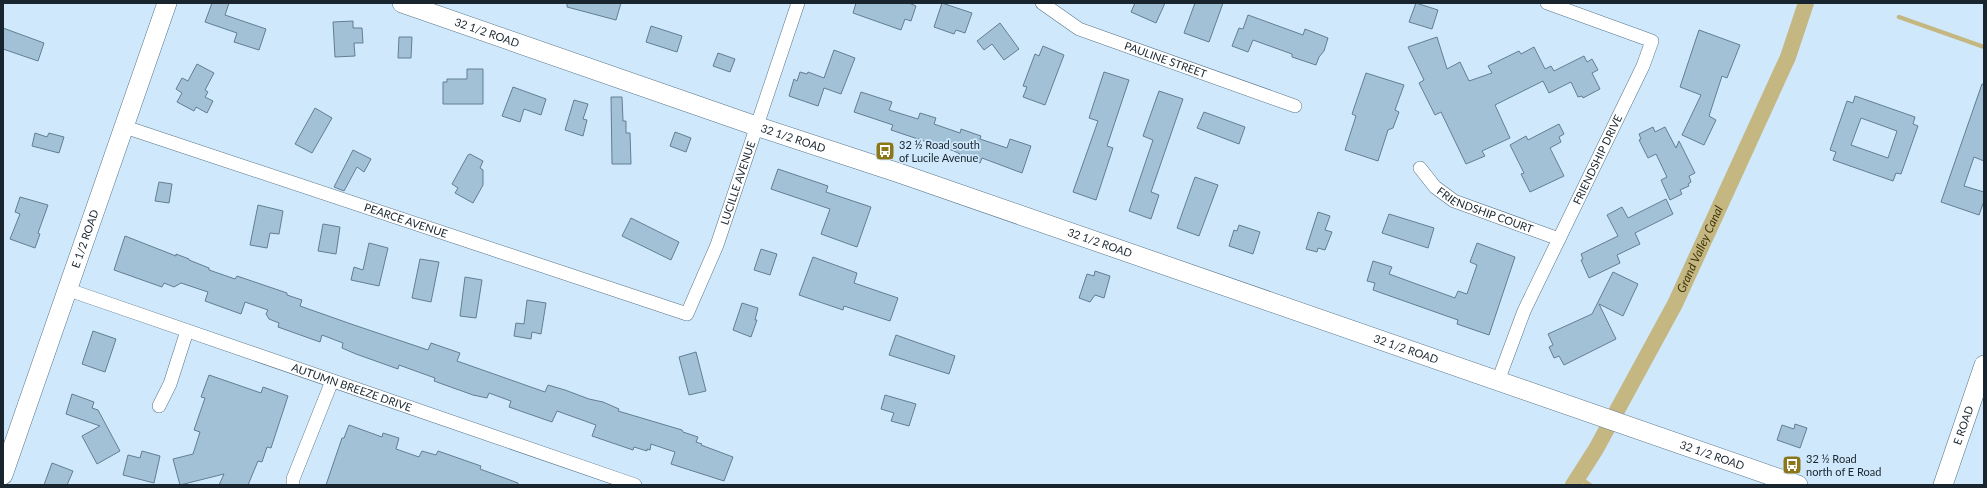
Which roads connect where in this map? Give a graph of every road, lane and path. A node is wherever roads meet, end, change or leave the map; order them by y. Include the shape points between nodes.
1 (167, 3) edge
2 (402, 3) edge
3 (798, 3) edge
4 (1042, 3) edge
5 (1547, 3) edge
6 (1295, 106) dead end
7 (756, 126) junction
8 (125, 127) junction
9 (1420, 168) dead end
10 (1559, 239) junction
11 (69, 290) junction
12 (687, 314) joint
13 (187, 331) junction
14 (1984, 365) edge
15 (332, 381) junction
16 (1498, 381) junction
17 (158, 406) dead end
18 (3, 475) edge
19 (293, 485) edge
20 (635, 485) edge
21 (1798, 485) edge
22 (1943, 485) edge

1 - 8 street, E 1/2 ROAD
2 - 7 street, 32 1/2 ROAD
3 - 7 street, LUCILLE AVENUE
4 - 6 street, PAULINE STREET via 1078,29
5 - 10 street, FRIENDSHIP DRIVE via 1652,41 1643,66
7 - 12 street, LUCILLE AVENUE via 717,245
7 - 16 street, 32 1/2 ROAD via 906,175
8 - 11 street, E 1/2 ROAD
8 - 12 street, PEARCE AVENUE
9 - 10 street, FRIENDSHIP COURT via 1435,187 1454,201
10 - 16 street, FRIENDSHIP DRIVE via 1524,311
11 - 13 street, AUTUMN BREEZE DRIVE
11 - 18 street, E 1/2 ROAD
13 - 15 street, AUTUMN BREEZE DRIVE
13 - 17 street via 170,384
14 - 22 street, E ROAD
15 - 19 street
15 - 20 street, AUTUMN BREEZE DRIVE
16 - 21 street, 32 1/2 ROAD

